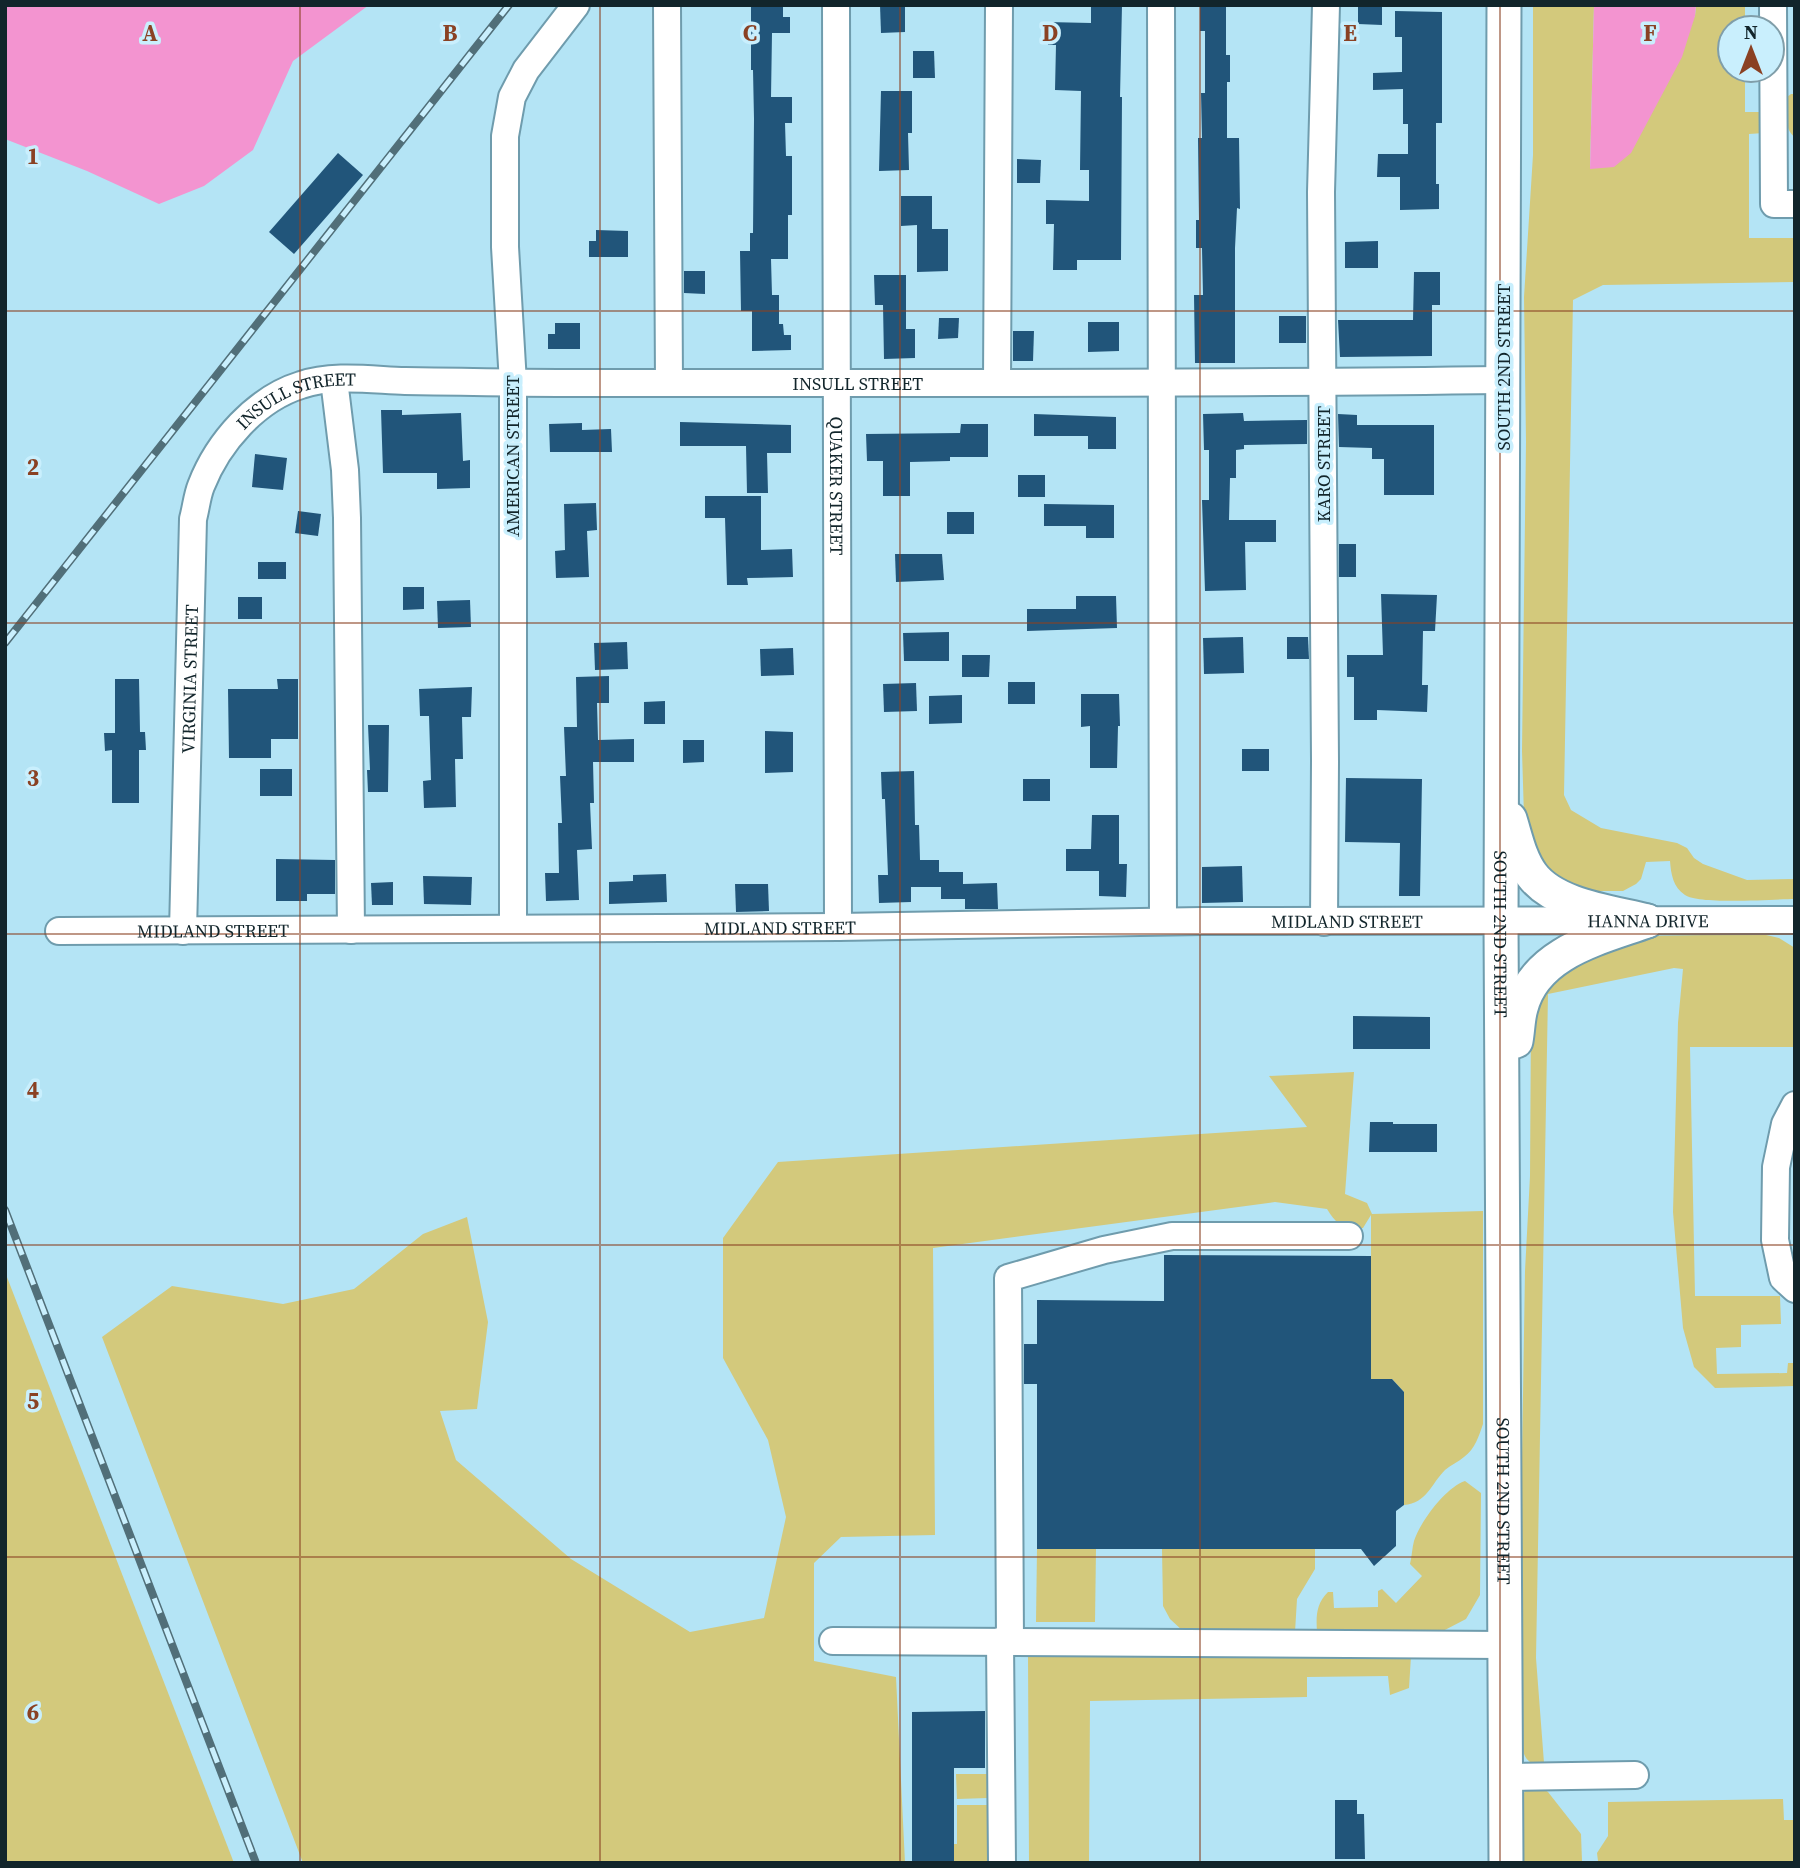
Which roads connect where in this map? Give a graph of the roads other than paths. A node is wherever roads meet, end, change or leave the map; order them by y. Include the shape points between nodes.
1 (576, 5) edge
2 (667, 5) edge
3 (836, 5) edge
4 (999, 5) edge
5 (1161, 5) edge
6 (1326, 5) edge
7 (1504, 5) edge
8 (1516, 5) edge
9 (1773, 5) edge
10 (1504, 51) junction
11 (1795, 204) edge
12 (334, 380) junction
13 (1503, 380) junction
14 (1323, 382) junction
15 (513, 383) junction
16 (670, 383) junction
17 (838, 383) junction
18 (997, 383) junction
19 (1163, 384) junction
20 (232, 436) joint
21 (1501, 793) junction
22 (1795, 920) edge
23 (1647, 921) junction
24 (1163, 922) junction
25 (1324, 922) junction
26 (1501, 922) junction
27 (838, 927) junction
28 (513, 928) junction
29 (351, 930) junction
30 (59, 931) dead end
31 (183, 931) junction
32 (1795, 1105) edge
33 (1502, 1145) junction
34 (1349, 1236) dead end
35 (1795, 1289) edge
36 (833, 1641) dead end
37 (1005, 1642) junction
38 (1504, 1645) junction
39 (1636, 1775) dead end
40 (1505, 1777) junction
41 (1002, 1863) edge
42 (1506, 1863) edge

1 - 15 street, AMERICAN STREET via 526,70 507,118 503,174
2 - 16 street
3 - 17 street, QUAKER STREET
4 - 18 street
5 - 19 street
6 - 14 street, KARO STREET via 1321,192
7 - 10 main road, SOUTH 2ND STREET
8 - 10 main road
9 - 11 street via 1774,204
10 - 13 main road, SOUTH 2ND STREET
12 - 15 street, INSULL STREET
12 - 20 street, INSULL STREET via 301,384 272,397
12 - 29 street via 345,470
13 - 14 street, INSULL STREET
13 - 21 main road, SOUTH 2ND STREET
14 - 19 street, INSULL STREET
14 - 25 street, KARO STREET
15 - 16 street, INSULL STREET
15 - 28 street, AMERICAN STREET
16 - 17 street, INSULL STREET
17 - 18 street, INSULL STREET
17 - 27 street, QUAKER STREET
18 - 19 street, INSULL STREET
19 - 24 street
20 - 31 street, VIRGINIA STREET via 201,486 192,528
21 - 23 main road via 1520,854 1547,890 1565,900
21 - 26 main road, SOUTH 2ND STREET
22 - 23 street, HANNA DRIVE
23 - 26 street, HANNA DRIVE
23 - 33 main road via 1572,949 1540,974 1528,990 1521,1006
24 - 25 street, MIDLAND STREET
24 - 27 street, MIDLAND STREET
25 - 26 street, MIDLAND STREET
26 - 33 main road, SOUTH 2ND STREET
27 - 28 street, MIDLAND STREET
28 - 29 street, MIDLAND STREET
29 - 31 street, MIDLAND STREET
30 - 31 street, MIDLAND STREET
32 - 35 street via 1785,1124 1776,1167 1775,1240 1783,1278
33 - 38 main road, SOUTH 2ND STREET
34 - 37 street via 1172,1237 1104,1250 1009,1278
36 - 37 street
37 - 38 street
37 - 41 street
38 - 40 main road, SOUTH 2ND STREET
39 - 40 street
40 - 42 main road, SOUTH 2ND STREET

